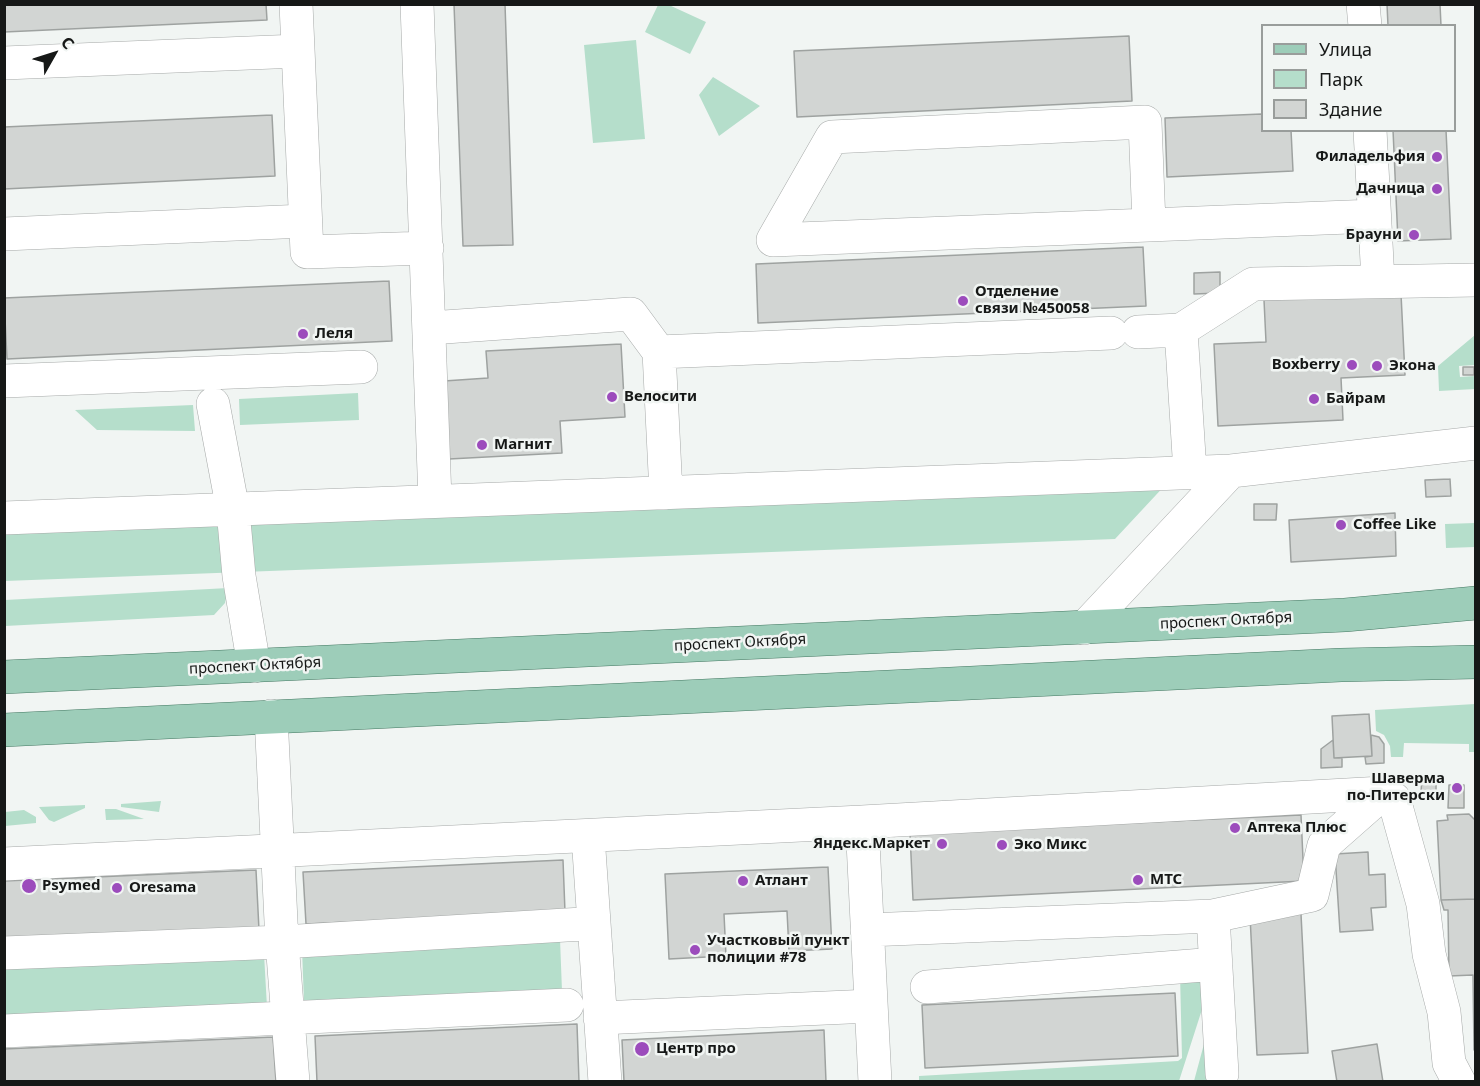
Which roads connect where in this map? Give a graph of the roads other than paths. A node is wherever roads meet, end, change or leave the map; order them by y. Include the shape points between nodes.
1 (296, 4) edge
2 (417, 4) edge
3 (1364, 4) edge
4 (1365, 24) edge
5 (298, 51) junction
6 (4, 63) edge
7 (1370, 132) edge
8 (1374, 216) junction
9 (305, 221) junction
10 (1149, 224) junction
11 (4, 234) edge
12 (427, 248) junction
13 (1476, 280) edge
14 (1378, 281) junction
15 (430, 328) junction
16 (1181, 330) junction
17 (659, 352) junction
18 (361, 367) dead end
19 (4, 381) edge
20 (213, 404) dead end
21 (1476, 443) edge
22 (1231, 471) junction
23 (1190, 472) junction
24 (666, 493) junction
25 (435, 500) junction
26 (233, 510) junction
27 (4, 518) edge
28 (1476, 603) edge
29 (1084, 627) junction
30 (1476, 662) edge
31 (254, 666) junction
32 (4, 677) edge
33 (271, 716) junction
34 (4, 730) edge
35 (1383, 793) junction
36 (862, 822) junction
37 (588, 836) junction
38 (279, 850) junction
39 (4, 864) edge
40 (1213, 916) junction
41 (583, 924) dead end
42 (867, 930) junction
43 (282, 942) junction
44 (4, 953) edge
45 (1216, 964) junction
46 (927, 987) dead end
47 (567, 1005) dead end
48 (871, 1006) junction
49 (288, 1018) junction
50 (600, 1018) junction
51 (4, 1031) edge
52 (1221, 1074) dead end
53 (293, 1082) edge
54 (605, 1082) edge
55 (876, 1082) edge
56 (1459, 1082) edge

1 - 5 street
2 - 12 street
3 - 4 street
5 - 6 street
5 - 9 street
7 - 8 street
8 - 10 street
8 - 14 street
9 - 11 street
9 - 12 street via 306,252
10 - 10 street via 1078,227 773,240 832,137 1144,122
12 - 15 street
13 - 14 street
14 - 16 street via 1253,284
15 - 17 street via 631,314
15 - 25 street
16 - 17 street
16 - 23 street
17 - 24 street
18 - 19 street
20 - 26 street
21 - 22 street
22 - 23 street
22 - 29 street
23 - 24 street
24 - 25 street
25 - 26 street
26 - 27 street
26 - 31 street
28 - 29 main road, проспект Октября via 1344,615
29 - 31 main road, проспект Октября
30 - 33 main road via 1329,665
31 - 32 main road, проспект Октября
33 - 34 main road
33 - 38 street
35 - 36 street
35 - 40 street via 1324,845 1312,895
35 - 56 street via 1394,799 1423,904 1429,954 1444,1012 1449,1063
36 - 37 street
36 - 42 street
37 - 38 street
37 - 50 street
38 - 39 street
38 - 43 street
40 - 42 street
40 - 45 street
41 - 43 street
42 - 48 street
43 - 44 street
43 - 49 street
45 - 46 street
45 - 52 street
47 - 49 street
48 - 50 street
48 - 55 street
49 - 51 street
49 - 53 street
50 - 54 street

